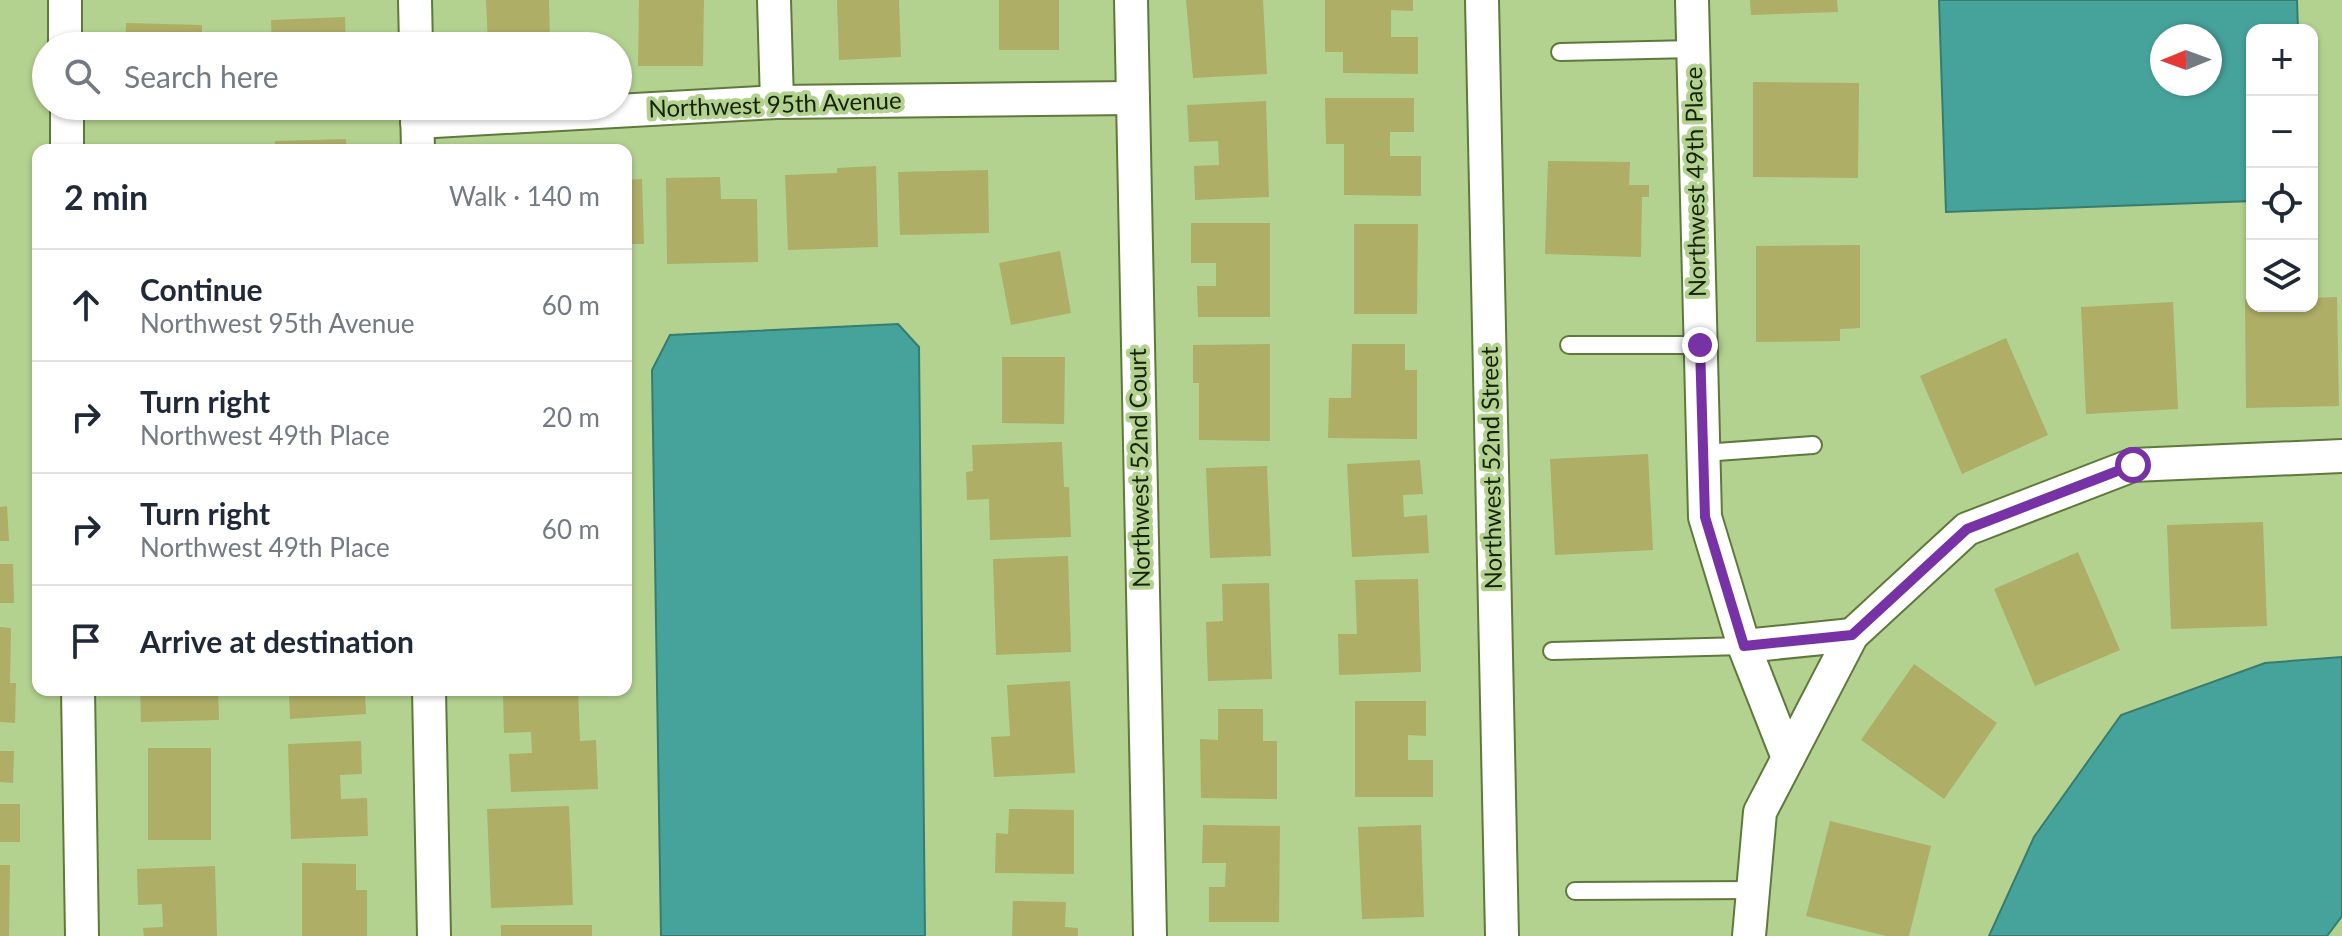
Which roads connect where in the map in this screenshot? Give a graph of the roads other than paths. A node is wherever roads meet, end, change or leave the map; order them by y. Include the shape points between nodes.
1 (65, 0) edge
2 (415, 0) edge
3 (774, 0) edge
4 (1131, 0) edge
5 (1482, 0) edge
6 (1692, 0) edge
7 (65, 32) edge
8 (416, 32) edge
9 (1693, 49) junction
10 (1560, 52) dead end
11 (1132, 98) junction
12 (777, 102) junction
13 (632, 112) edge
14 (67, 120) edge
15 (507, 120) edge
16 (417, 126) edge
17 (67, 144) edge
18 (1569, 345) dead end
19 (1700, 345) junction
20 (1813, 445) dead end
21 (1703, 453) junction
22 (2342, 456) edge
23 (1852, 635) junction
24 (1744, 646) junction
25 (1552, 651) dead end
26 (78, 696) edge
27 (429, 696) edge
28 (1788, 758) junction
29 (1753, 890) junction
30 (1575, 891) dead end
31 (82, 936) edge
32 (434, 936) edge
33 (1150, 936) edge
34 (1502, 936) edge
35 (1749, 936) edge

1 - 7 street
2 - 8 street
3 - 12 street
4 - 11 street, Northwest 52nd Court
5 - 34 street, Northwest 52nd Street
6 - 9 street, Northwest 49th Place
9 - 10 lane
9 - 19 street, Northwest 49th Place
11 - 12 street, Northwest 95th Avenue
11 - 33 street, Northwest 52nd Court
12 - 13 street, Northwest 95th Avenue
14 - 17 street
15 - 16 street, Northwest 95th Avenue
18 - 19 lane
19 - 21 street, Northwest 49th Place
20 - 21 lane
21 - 24 street, Northwest 49th Place via 1705,517
22 - 23 street via 2133,465 1967,529
23 - 24 street
23 - 28 street
24 - 25 lane
24 - 28 street, Northwest 49th Place
26 - 31 street
27 - 32 street
28 - 29 street via 1760,812
29 - 30 lane
29 - 35 street

